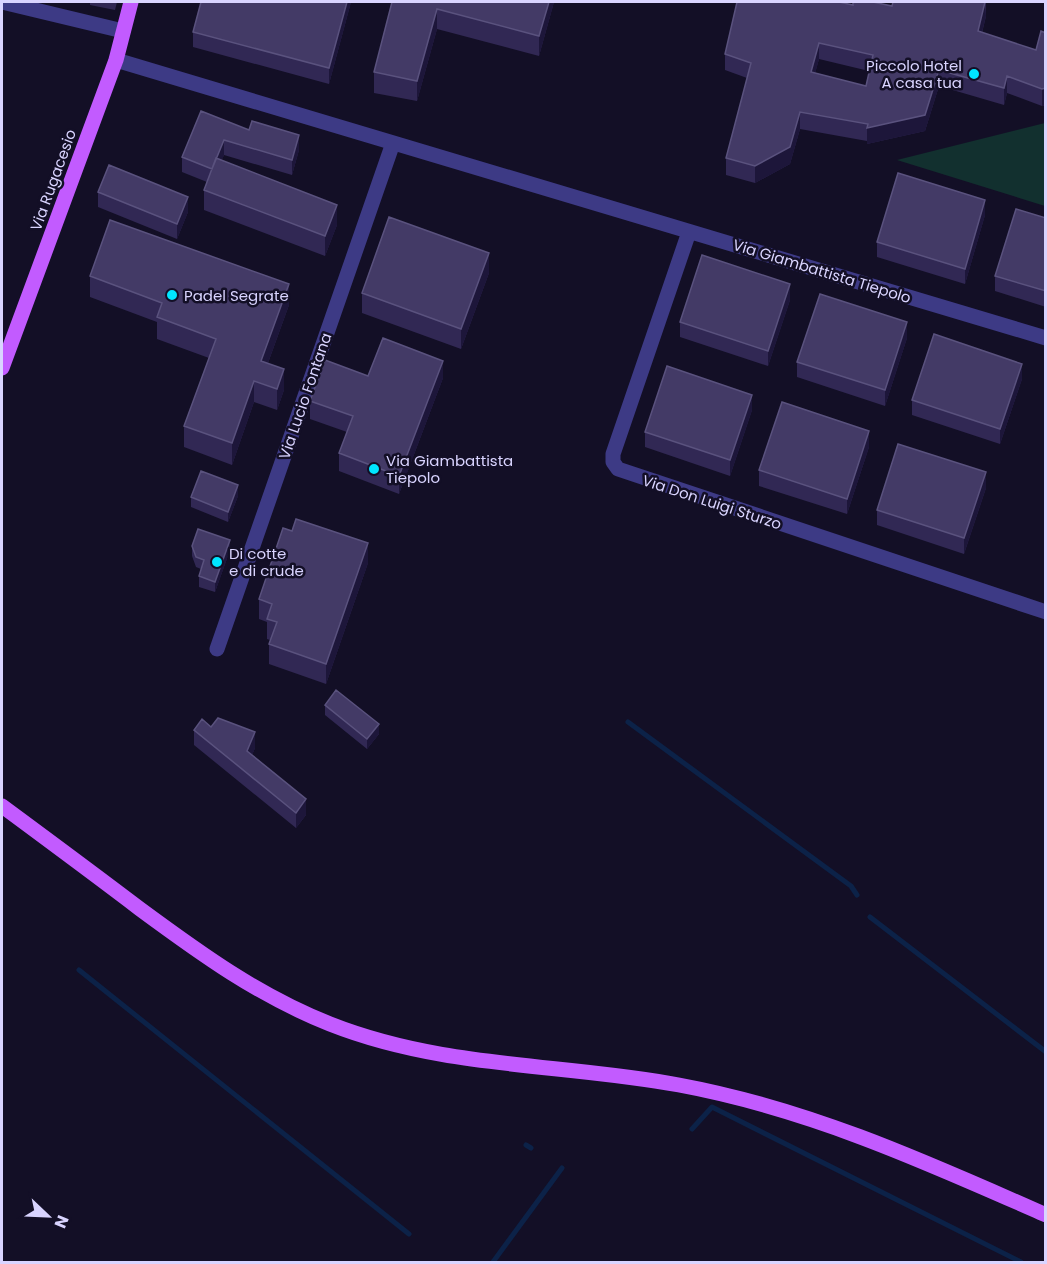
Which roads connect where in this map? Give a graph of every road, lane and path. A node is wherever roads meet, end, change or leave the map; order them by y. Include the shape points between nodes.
1 (2, 2) edge
2 (131, 2) edge
3 (123, 31) junction
4 (116, 60) junction
5 (393, 143) junction
6 (689, 232) junction
7 (1046, 338) edge
8 (2, 368) edge
9 (1046, 612) edge
10 (217, 649) dead end
11 (2, 806) edge
12 (1046, 1215) edge

1 - 3 street
2 - 3 main road, Via Rugacesio
3 - 4 main road, Via Rugacesio
4 - 5 street, Via Giambattista Tiepolo
4 - 8 main road, Via Rugacesio
5 - 6 street, Via Giambattista Tiepolo
5 - 10 street, Via Lucio Fontana
6 - 7 street, Via Giambattista Tiepolo
6 - 9 street, Via Don Luigi Sturzo via 613,454 615,466 625,473
11 - 12 main road via 197,951 256,990 359,1035 468,1061 676,1085 769,1106 905,1152

